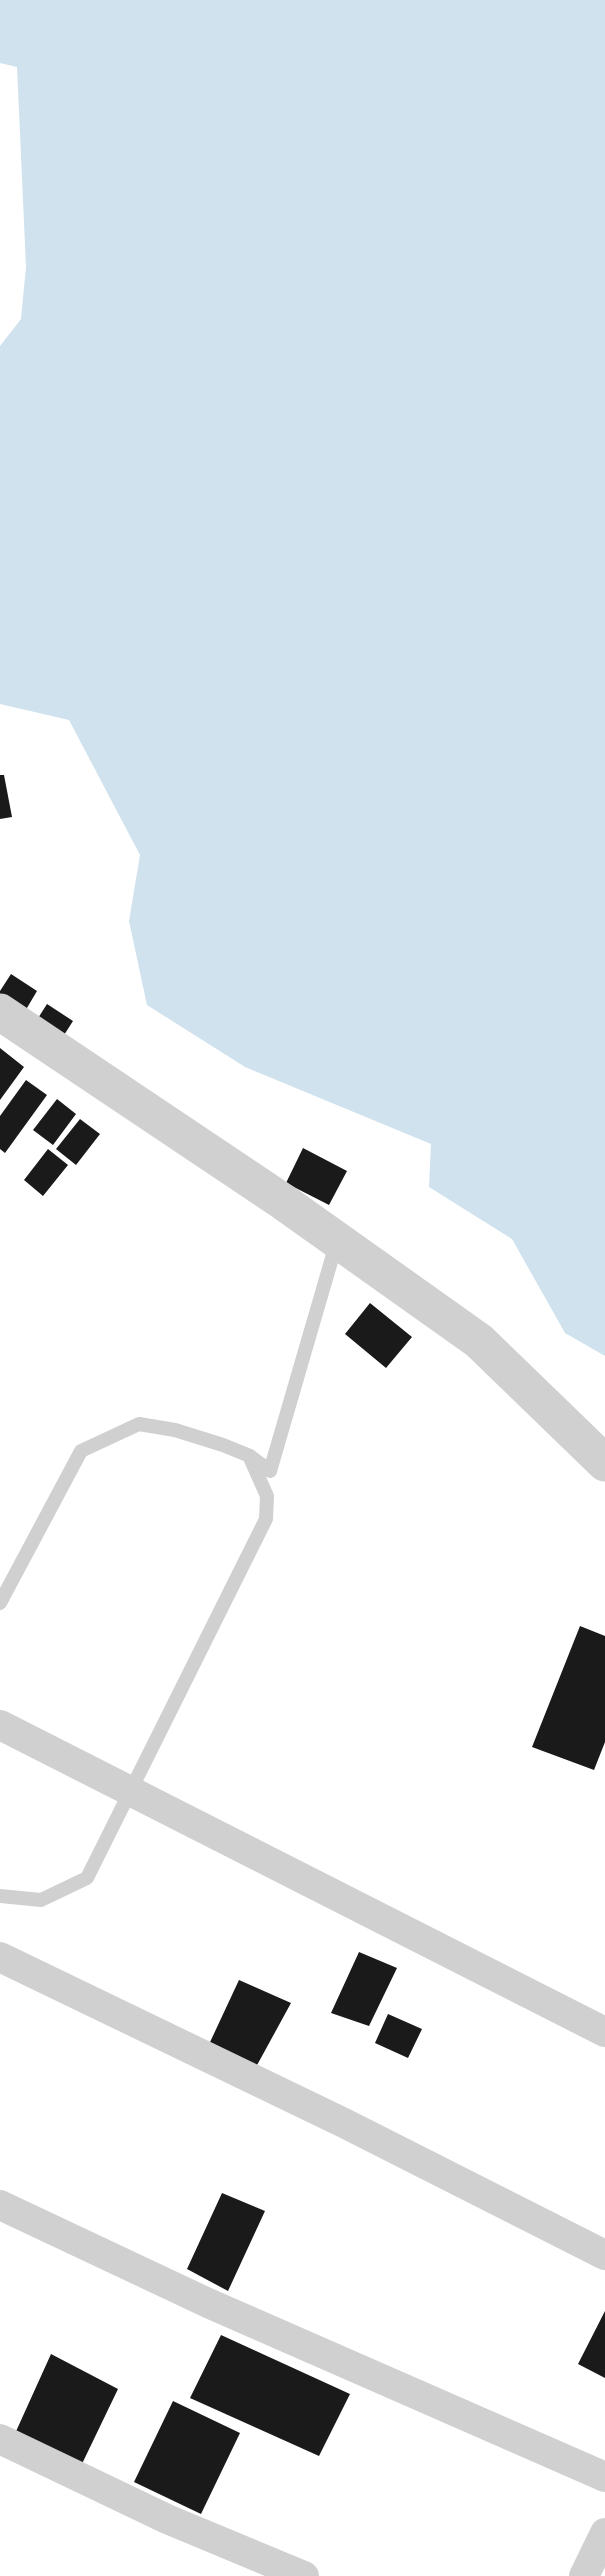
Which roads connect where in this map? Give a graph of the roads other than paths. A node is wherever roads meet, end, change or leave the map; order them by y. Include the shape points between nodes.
1 (0, 1012) edge
2 (337, 1240) junction
3 (250, 1457) junction
4 (605, 1463) edge
5 (0, 1603) edge
6 (0, 1725) edge
7 (0, 1896) edge
8 (0, 1957) edge
9 (605, 2032) edge
10 (0, 2205) edge
11 (605, 2255) edge
12 (0, 2439) edge
13 (605, 2477) edge
14 (605, 2532) edge
15 (304, 2576) edge
16 (583, 2576) edge

1 - 2 street
2 - 3 lane via 270,1471
2 - 4 street via 479,1341
3 - 5 lane via 175,1430 139,1424 81,1451
3 - 7 lane via 267,1496 266,1519 87,1878 41,1900
6 - 9 street
8 - 11 street
10 - 13 street via 208,2303
12 - 15 street via 167,2519
14 - 16 street

